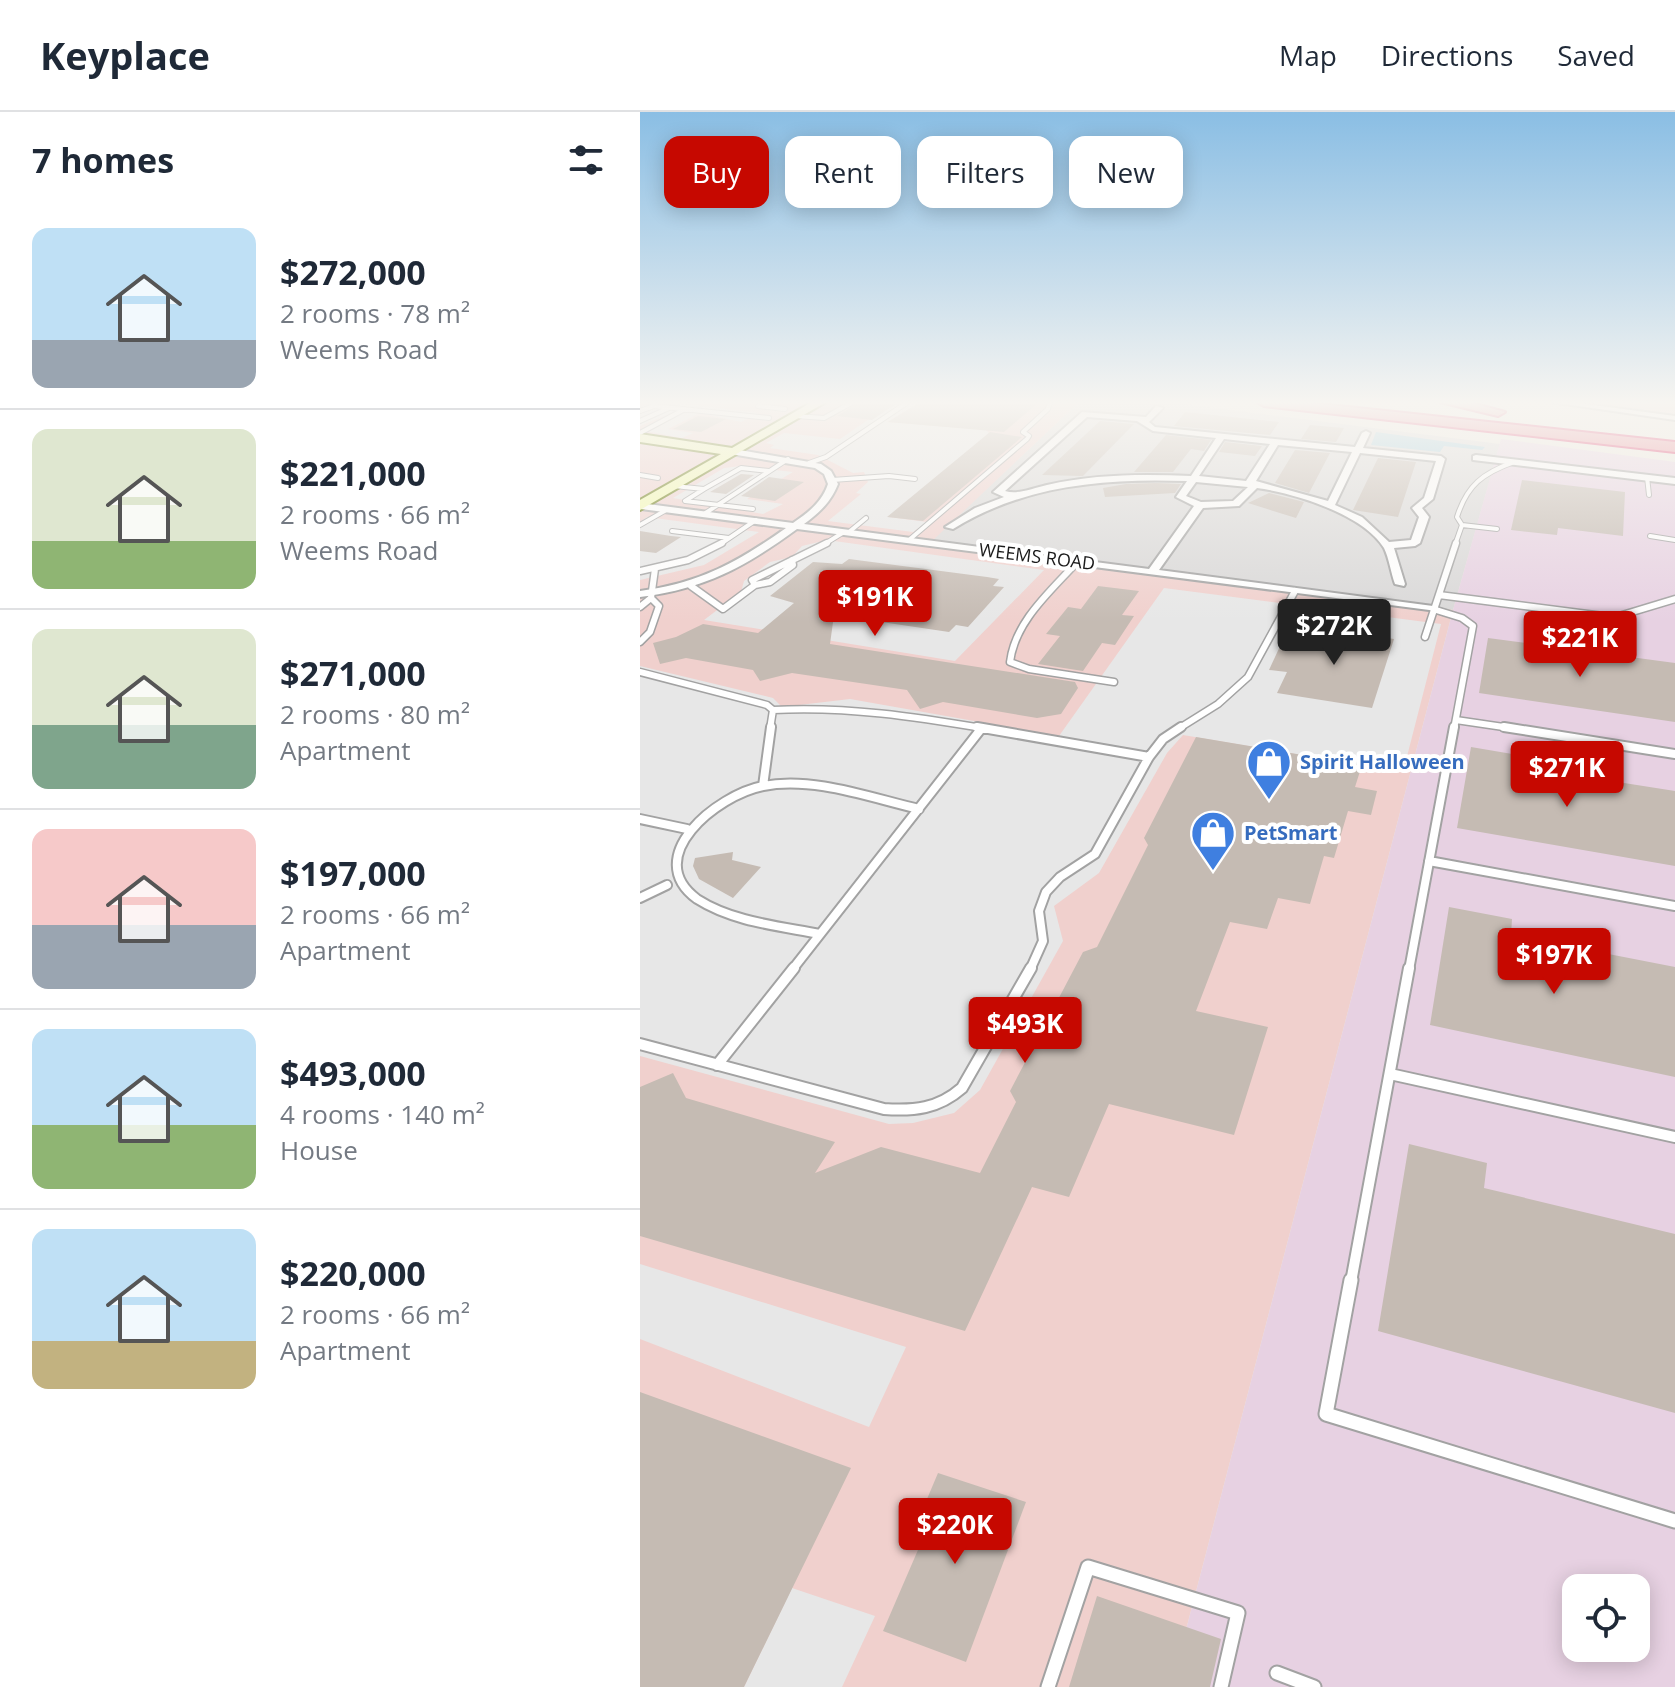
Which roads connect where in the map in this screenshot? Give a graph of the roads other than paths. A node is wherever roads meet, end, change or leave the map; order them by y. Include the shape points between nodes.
1 (643, 476) edge
2 (663, 476) edge
3 (693, 476) edge
4 (732, 476) edge
5 (762, 476) edge
6 (829, 476) edge
7 (984, 476) edge
8 (1016, 476) edge
9 (1192, 476) junction
10 (1255, 476) edge
11 (1346, 476) edge
12 (1436, 476) edge
13 (1480, 476) edge
14 (1634, 476) edge
15 (750, 477) dead end
16 (1647, 477) junction
17 (658, 478) junction
18 (758, 478) junction
19 (915, 479) dead end
20 (832, 480) junction
21 (1675, 481) edge
22 (1250, 483) junction
23 (674, 486) junction
24 (739, 487) junction
25 (640, 488) edge
26 (730, 489) dead end
27 (706, 490) junction
28 (1649, 495) dead end
29 (718, 496) dead end
30 (729, 497) junction
31 (1013, 497) junction
32 (717, 505) junction
33 (1200, 505) junction
34 (640, 506) edge
35 (1330, 506) junction
36 (668, 509) junction
37 (704, 514) junction
38 (754, 514) junction
39 (866, 518) dead end
40 (1462, 525) junction
41 (640, 526) edge
42 (797, 526) junction
43 (950, 527) dead end
44 (654, 528) dead end
45 (1497, 529) dead end
46 (672, 531) dead end
47 (846, 532) junction
48 (1650, 536) dead end
49 (730, 539) junction
50 (909, 540) junction
51 (1675, 540) edge
52 (1387, 545) junction
53 (792, 560) junction
54 (1077, 562) junction
55 (655, 569) junction
56 (640, 571) edge
57 (1152, 572) junction
58 (1400, 584) dead end
59 (755, 585) junction
60 (691, 586) junction
61 (1295, 591) junction
62 (648, 595) edge
63 (1439, 595) junction
64 (1675, 599) edge
65 (640, 607) edge
66 (1433, 609) junction
67 (1425, 637) dead end
68 (640, 642) edge
69 (640, 672) edge
70 (1114, 682) dead end
71 (773, 710) junction
72 (1456, 720) junction
73 (981, 729) junction
74 (1675, 754) edge
75 (1149, 757) junction
76 (763, 786) junction
77 (919, 809) junction
78 (640, 819) edge
79 (687, 829) junction
80 (1429, 861) junction
81 (667, 885) junction
82 (640, 898) edge
83 (1675, 906) edge
84 (820, 934) junction
85 (640, 1044) edge
86 (717, 1065) junction
87 (1390, 1074) junction
88 (1675, 1137) edge
89 (1675, 1521) edge
90 (1277, 1673) dead end
91 (1048, 1687) edge
92 (1221, 1687) edge
93 (1314, 1687) edge

1 - 17 lane
2 - 17 main road
3 - 23 main road
4 - 27 lane
5 - 18 lane
6 - 20 street
7 - 50 lane
8 - 31 street via 998,492
9 - 22 street
9 - 31 street via 1092,479
9 - 33 street via 1181,497
10 - 22 street
11 - 35 street
12 - 52 street via 1428,499 1417,508 1424,517 1415,543
13 - 40 lane via 1464,491 1457,517
14 - 16 street
15 - 18 lane
16 - 21 street
16 - 28 lane
17 - 25 main road
18 - 24 lane
19 - 20 lane
20 - 42 street via 830,495
22 - 33 street via 1243,501
22 - 35 street
23 - 27 lane
23 - 34 main road
24 - 26 lane
24 - 30 lane
27 - 32 lane via 685,501
29 - 30 lane
30 - 32 lane
31 - 43 street
32 - 37 lane
32 - 38 lane
33 - 57 street
34 - 36 street, WEEMS ROAD
35 - 52 street
36 - 37 street, WEEMS ROAD
36 - 41 lane
37 - 38 street, WEEMS ROAD
38 - 42 street, WEEMS ROAD
38 - 49 lane
39 - 47 lane
40 - 45 lane
40 - 63 lane
41 - 44 lane
42 - 47 street, WEEMS ROAD
42 - 60 street via 737,568
46 - 49 lane
47 - 50 street, WEEMS ROAD
47 - 53 lane
48 - 51 lane
49 - 55 lane via 700,557
50 - 54 street, WEEMS ROAD
52 - 58 street via 1398,564
53 - 59 lane via 793,565 770,582
53 - 59 lane via 773,564 752,580
54 - 57 street, WEEMS ROAD
54 - 70 lane via 1033,612 1009,653 1010,662
55 - 56 lane
55 - 62 lane
57 - 61 street, WEEMS ROAD
59 - 60 lane via 723,609
60 - 62 street
61 - 66 street, WEEMS ROAD
61 - 75 lane via 1248,677 1218,704 1163,739
62 - 65 lane
62 - 68 lane via 659,606 650,632
63 - 64 lane via 1603,616
63 - 66 lane
66 - 67 lane
66 - 72 lane via 1473,626
69 - 71 lane
71 - 73 lane via 848,707
71 - 76 lane
72 - 74 lane
72 - 80 lane
73 - 75 lane
73 - 77 lane
75 - 86 lane via 1095,854 1046,892 1039,911 1043,941 1034,962 962,1088 948,1102 906,1111 884,1109
76 - 77 lane via 790,785
76 - 79 lane via 720,804
77 - 84 lane
78 - 79 lane
79 - 81 lane via 666,868
80 - 83 lane
80 - 87 lane
81 - 82 lane
81 - 84 lane via 698,907
84 - 86 lane
85 - 86 lane
87 - 88 lane
87 - 89 lane via 1326,1414
90 - 93 lane
91 - 92 lane via 1088,1567 1238,1613

